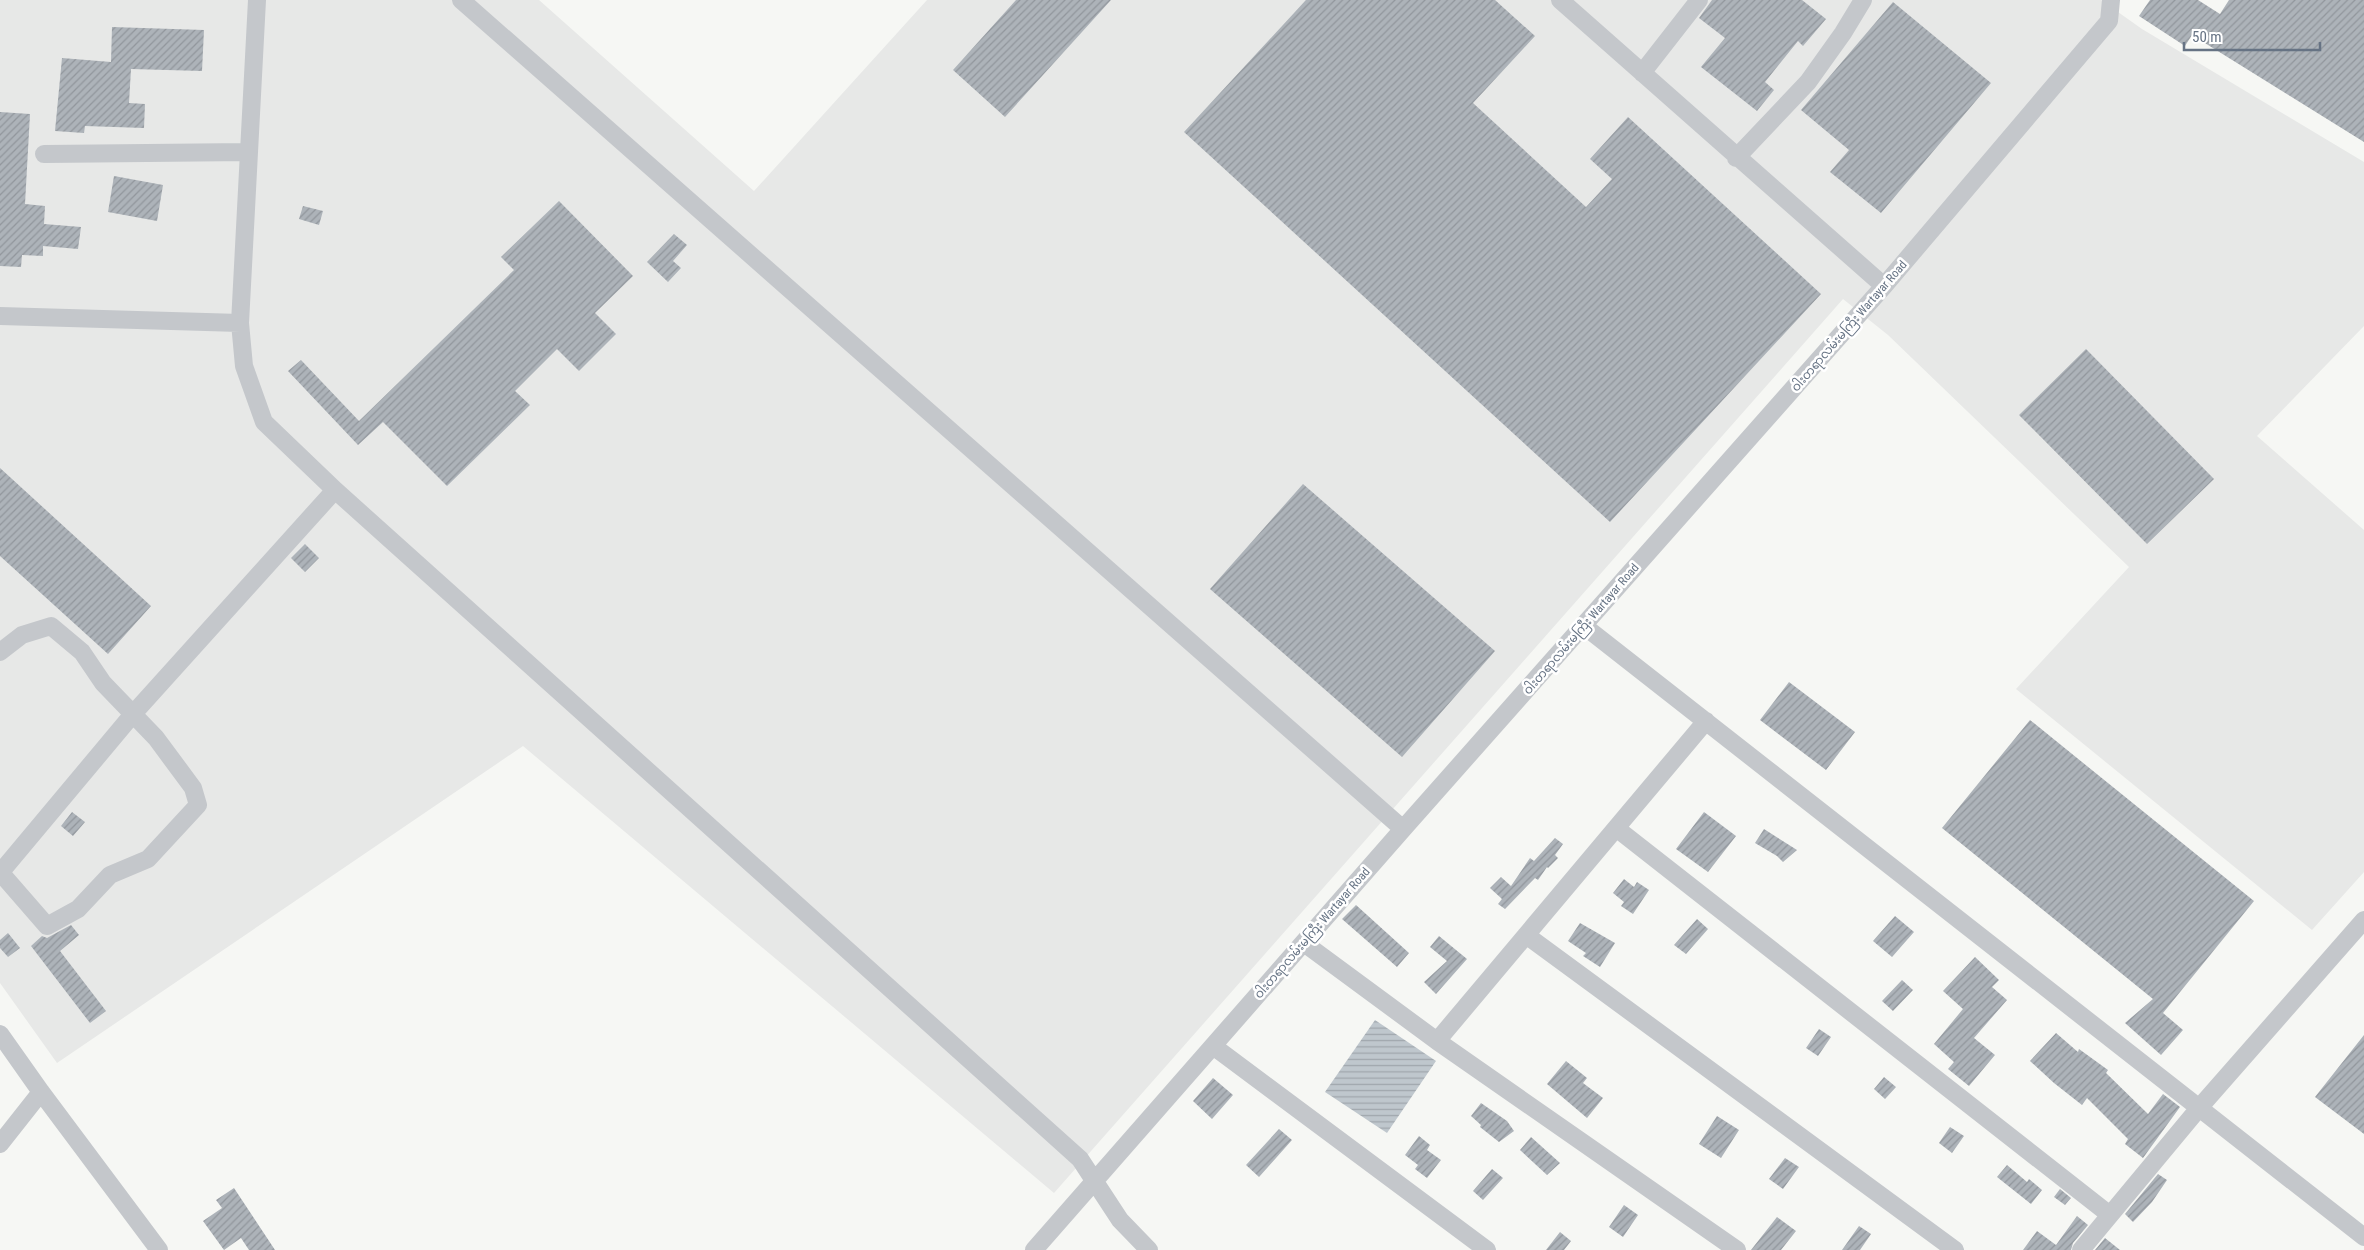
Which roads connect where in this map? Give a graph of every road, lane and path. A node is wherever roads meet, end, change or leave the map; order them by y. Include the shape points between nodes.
1 (258, 0) edge
2 (461, 0) edge
3 (1560, 0) edge
4 (1699, 0) edge
5 (1864, 0) edge
6 (2111, 0) edge
7 (1642, 73) junction
8 (249, 152) junction
9 (44, 154) dead end
10 (1736, 158) junction
11 (1884, 286) junction
12 (0, 316) edge
13 (240, 323) junction
14 (335, 490) junction
15 (1584, 626) junction
16 (0, 652) edge
17 (133, 714) junction
18 (1706, 721) junction
19 (1616, 828) junction
20 (1403, 829) junction
21 (0, 872) edge
22 (2364, 920) edge
23 (1526, 935) junction
24 (1304, 943) junction
25 (0, 1034) edge
26 (1437, 1041) junction
27 (1213, 1046) junction
28 (40, 1092) junction
29 (2199, 1108) junction
30 (0, 1144) edge
31 (1093, 1182) junction
32 (2110, 1215) junction
33 (2364, 1237) edge
34 (153, 1247) edge
35 (1034, 1250) edge
36 (1149, 1250) edge
37 (1487, 1250) edge
38 (1736, 1250) edge
39 (1955, 1250) edge
40 (2081, 1250) edge

1 - 8 street
2 - 20 street
3 - 7 street
4 - 7 street
5 - 10 street via 1808,82
6 - 11 street, ဝါးတရာလမ်းမကြီး Wartayar Road via 2110,21
7 - 10 street
8 - 9 street
8 - 13 street
10 - 11 street
11 - 15 street, ဝါးတရာလမ်းမကြီး Wartayar Road
12 - 13 street
13 - 14 street via 244,366 264,422
14 - 17 street
14 - 31 street via 1080,1159
15 - 18 street
15 - 20 street, ဝါးတရာလမ်းမကြီး Wartayar Road
16 - 17 street via 22,635 51,626 82,652 104,683
17 - 21 street
17 - 21 street via 156,738 193,788 198,805 148,859 110,876 78,909 47,926
18 - 19 street
18 - 29 street
19 - 23 street
19 - 32 street
20 - 24 street, ဝါးတရာလမ်းမကြီး Wartayar Road
22 - 29 street
23 - 26 street
23 - 39 street
24 - 26 street
24 - 27 street, ဝါးတရာလမ်းမကြီး Wartayar Road
25 - 28 street
26 - 38 street
27 - 31 street, ဝါးတရာလမ်းမကြီး Wartayar Road
27 - 37 street
28 - 30 street
28 - 34 street
29 - 32 street
29 - 33 street
31 - 35 street, ဝါးတရာလမ်းမကြီး Wartayar Road
31 - 36 street via 1120,1220
32 - 40 street

